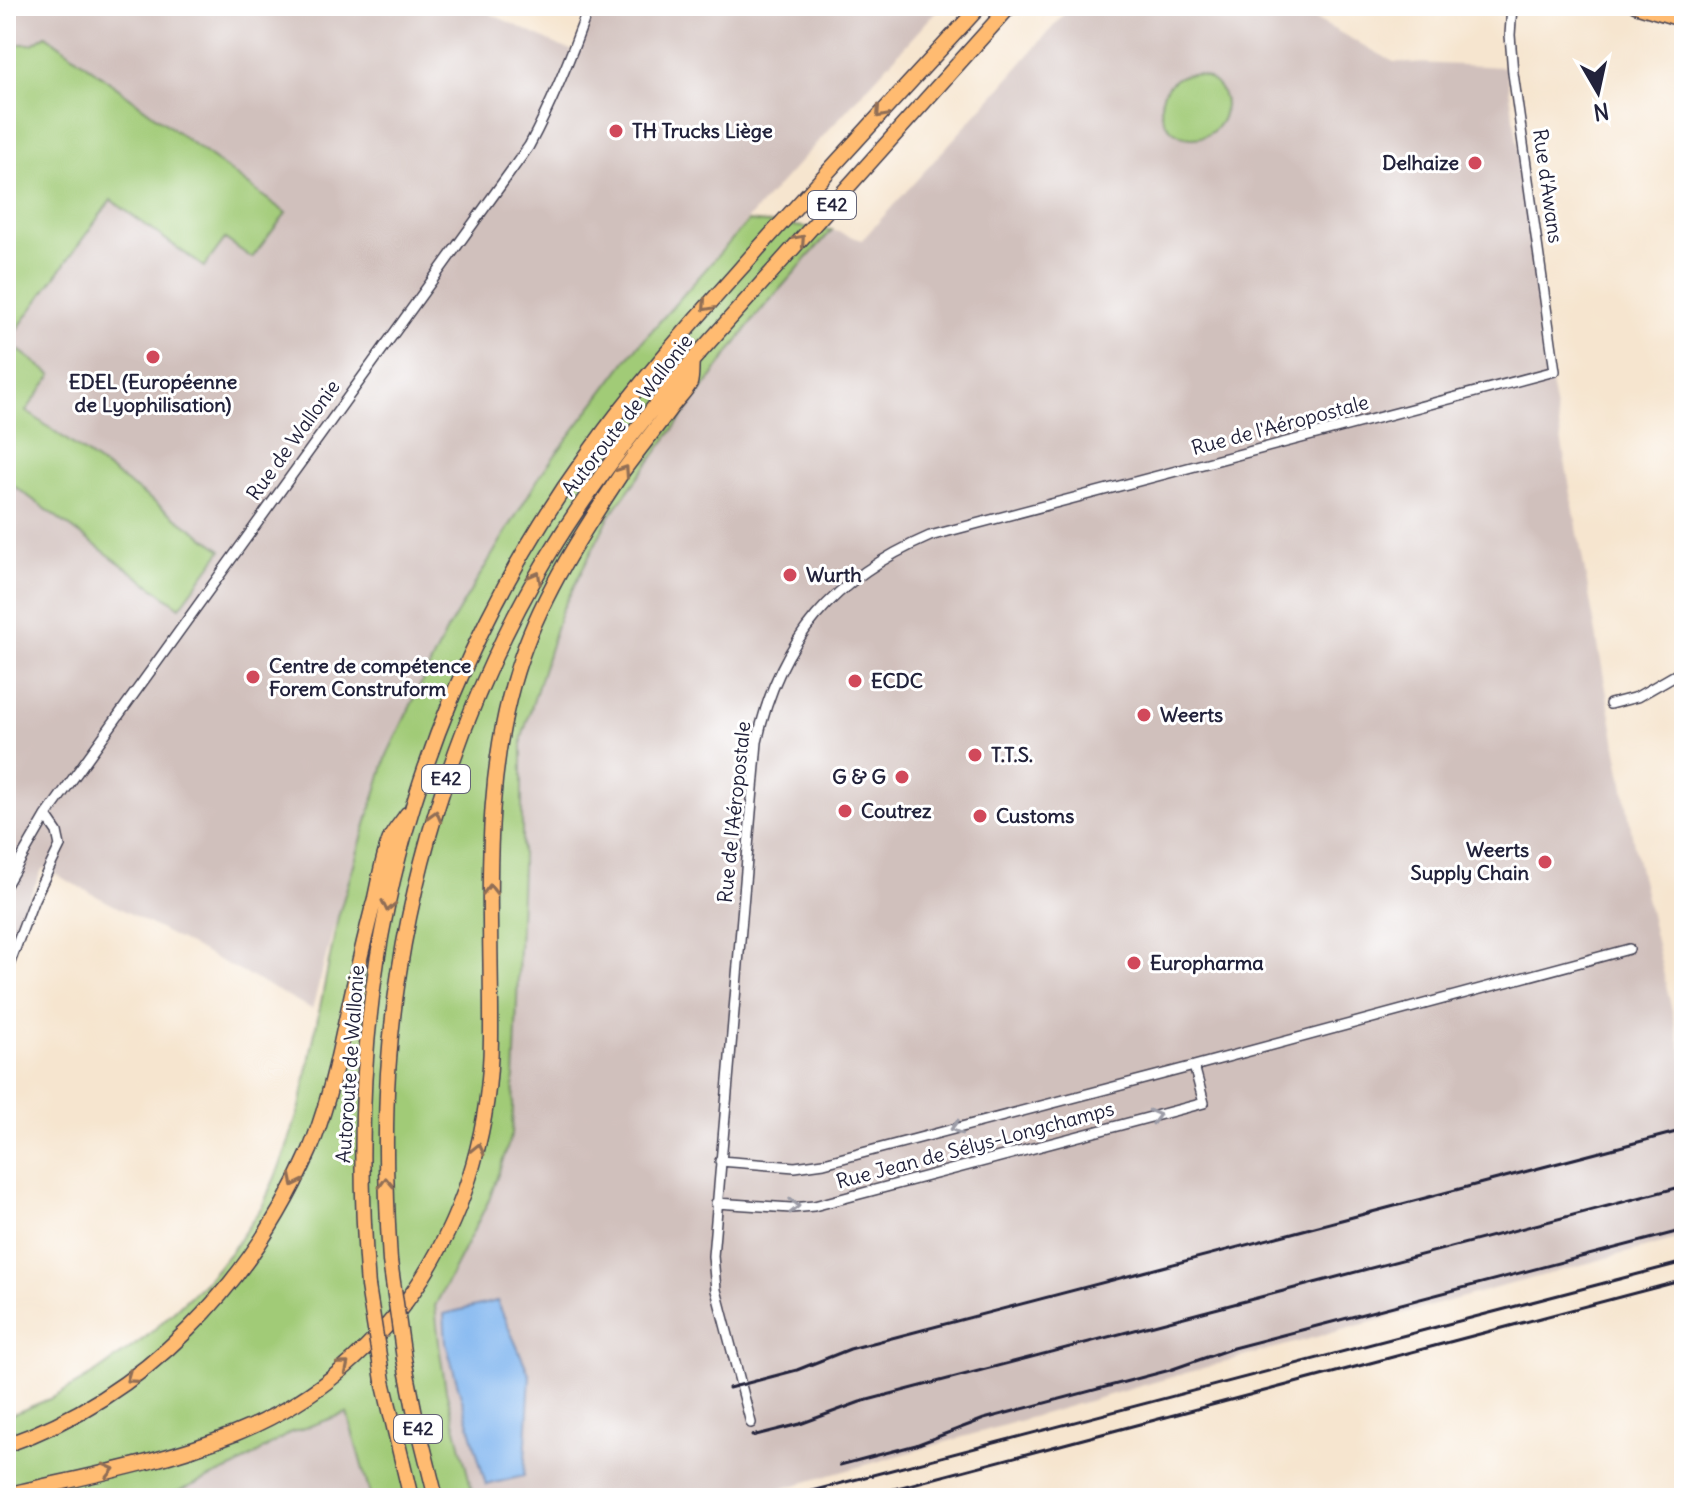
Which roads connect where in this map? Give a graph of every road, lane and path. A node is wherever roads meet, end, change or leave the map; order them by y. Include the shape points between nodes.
1 (589, 6) edge
2 (980, 6) edge
3 (1010, 6) edge
4 (1512, 6) edge
5 (1635, 6) edge
6 (1684, 21) edge
7 (692, 361) junction
8 (1555, 371) joint
9 (1684, 670) edge
10 (1610, 704) dead end
11 (415, 803) junction
12 (46, 816) junction
13 (6, 885) edge
14 (1629, 949) dead end
15 (6, 973) edge
16 (1194, 1066) junction
17 (720, 1161) junction
18 (716, 1203) junction
19 (751, 1423) dead end
20 (6, 1445) edge
21 (6, 1495) edge
22 (411, 1498) edge
23 (436, 1498) edge

1 - 12 street, Rue de Wallonie via 550,105 520,159
2 -> 11 highway, Autoroute de Wallonie / E42 via 690,326 587,453 528,546 476,644
7 -> 3 highway, Autoroute de Wallonie / E42
4 - 8 street, Rue d'Awans via 1513,73
5 - 6 main road
21 -> 7 highway via 204,1445 271,1416 312,1393 373,1341 431,1266 465,1196 489,1087 492,801 510,696 544,603 626,468 691,381
23 -> 7 highway, Autoroute de Wallonie / E42, bridge via 404,1359 385,1178 393,1020 411,913 453,758 498,653 548,557 607,467
8 - 17 street, Rue de l'Aéropostale via 930,536 871,566 839,591 795,643 768,701 757,742
9 - 10 street via 1637,697
11 -> 20 highway via 390,839 326,1103 311,1147 273,1223 224,1292 162,1354 93,1404
11 -> 22 highway, Autoroute de Wallonie / E42, bridge via 387,910 370,1015 362,1126 368,1286 383,1381
12 - 13 street, Rue de Wallonie
12 - 15 street via 60,846
14 - 16 street, Rue Jean de Sélys-Longchamps
16 -> 17 street, Rue Jean de Sélys-Longchamps via 824,1163 795,1167
18 -> 16 street, Rue Jean de Sélys-Longchamps via 814,1206 1204,1103
17 - 18 street, Rue de l'Aéropostale
18 - 19 street, Rue de l'Aéropostale via 713,1273

